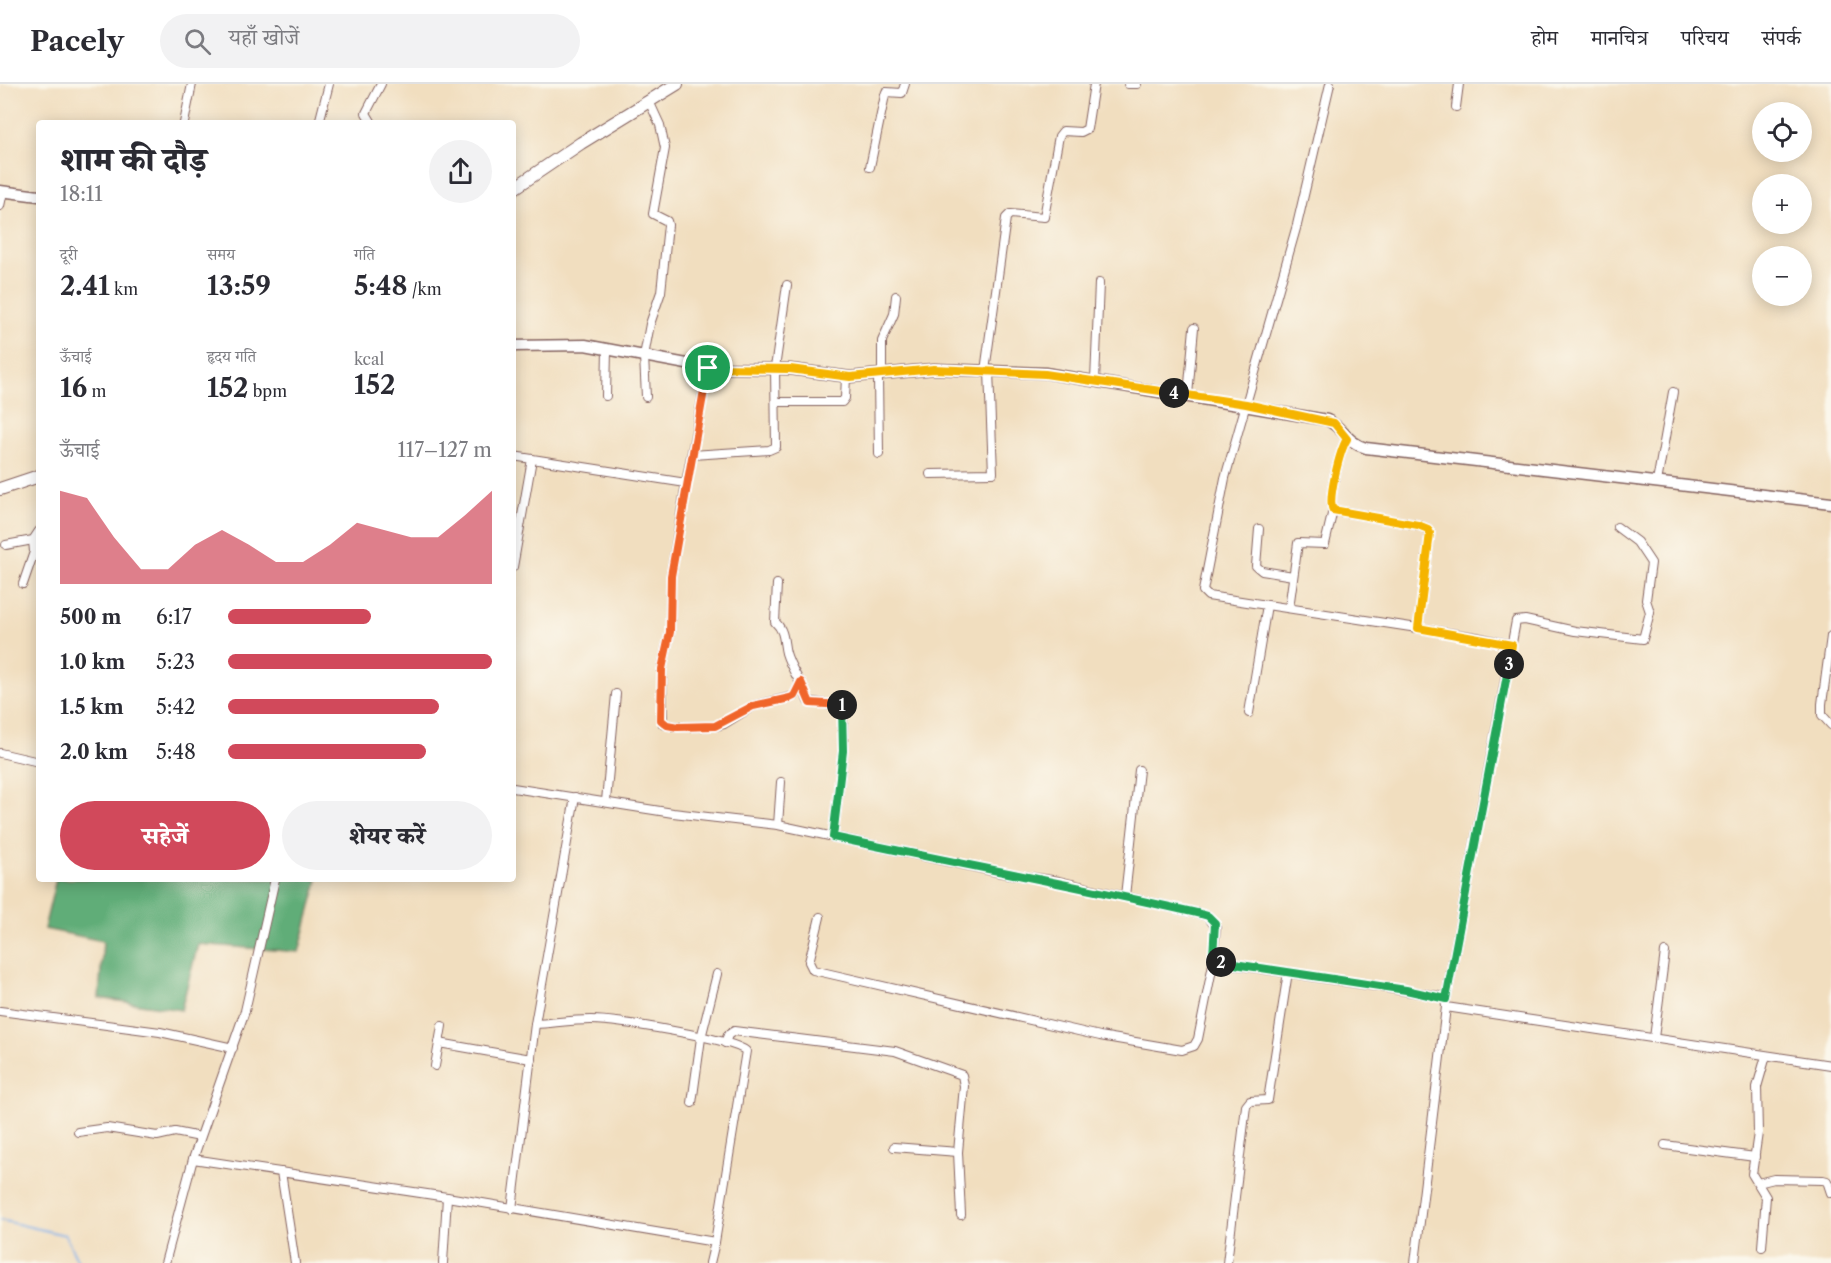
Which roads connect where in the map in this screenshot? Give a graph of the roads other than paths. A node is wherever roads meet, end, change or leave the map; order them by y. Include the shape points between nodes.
1 (192, 84) edge
2 (329, 84) edge
3 (381, 84) edge
4 (677, 84) edge
5 (905, 84) edge
6 (1094, 84) edge
7 (1128, 84) edge
8 (1137, 84) edge
9 (1330, 84) edge
10 (1460, 84) edge
11 (649, 101) junction
12 (1456, 107) dead end
13 (185, 120) edge
14 (320, 120) edge
15 (370, 120) edge
16 (870, 167) dead end
17 (516, 187) edge
18 (2, 192) edge
19 (36, 196) edge
20 (0, 206) edge
21 (1099, 283) dead end
22 (787, 285) dead end
23 (896, 296) dead end
24 (1194, 328) dead end
25 (516, 346) edge
26 (607, 349) junction
27 (644, 356) junction
28 (708, 368) junction
29 (775, 368) junction
30 (987, 371) junction
31 (880, 375) junction
32 (846, 377) junction
33 (1095, 381) junction
34 (1673, 392) dead end
35 (1188, 395) junction
36 (606, 396) dead end
37 (646, 397) dead end
38 (776, 402) junction
39 (1246, 404) junction
40 (1347, 439) junction
41 (879, 454) dead end
42 (692, 455) junction
43 (516, 456) edge
44 (531, 459) junction
45 (930, 474) dead end
46 (36, 478) edge
47 (1657, 482) junction
48 (686, 483) junction
49 (0, 489) edge
50 (1831, 503) edge
51 (1333, 510) junction
52 (1617, 527) dead end
53 (1259, 529) dead end
54 (36, 536) edge
55 (33, 540) junction
56 (6, 545) dead end
57 (516, 549) edge
58 (1293, 576) junction
59 (23, 584) dead end
60 (777, 584) dead end
61 (1267, 605) junction
62 (1289, 608) junction
63 (1418, 628) junction
64 (1831, 636) edge
65 (1512, 645) junction
66 (801, 682) junction
67 (616, 694) dead end
68 (1249, 713) dead end
69 (1831, 725) edge
70 (0, 753) edge
71 (36, 761) edge
72 (1139, 770) dead end
73 (782, 782) dead end
74 (516, 788) edge
75 (575, 797) junction
76 (606, 801) junction
77 (778, 825) junction
78 (833, 837) junction
79 (274, 882) edge
80 (1125, 896) junction
81 (820, 917) dead end
82 (1665, 952) dead end
83 (1214, 958) junction
84 (1288, 972) junction
85 (717, 974) dead end
86 (1446, 1003) junction
87 (0, 1011) edge
88 (535, 1024) junction
89 (442, 1026) dead end
90 (701, 1038) junction
91 (1654, 1038) junction
92 (439, 1043) junction
93 (725, 1043) junction
94 (233, 1048) junction
95 (1766, 1056) junction
96 (531, 1059) junction
97 (1831, 1065) edge
98 (435, 1066) dead end
99 (692, 1103) dead end
100 (78, 1132) dead end
101 (200, 1137) junction
102 (1665, 1145) dead end
103 (894, 1147) dead end
104 (958, 1152) junction
105 (1755, 1157) junction
106 (193, 1159) junction
107 (280, 1172) junction
108 (1758, 1183) junction
109 (1831, 1193) edge
110 (447, 1197) junction
111 (512, 1209) junction
112 (961, 1215) dead end
113 (715, 1242) junction
114 (1762, 1247) dead end
115 (165, 1263) edge
116 (296, 1263) edge
117 (443, 1263) edge
118 (710, 1263) edge
119 (1227, 1263) edge
120 (1415, 1263) edge

1 - 13 street
2 - 14 street
3 - 15 street via 366,113
4 - 11 main road
5 - 16 street via 902,93 886,92
6 - 30 street via 1087,129 1059,135 1044,217 1010,214 1006,218
7 - 8 street
9 - 39 street via 1298,225
10 - 12 street
11 - 17 main road
11 - 27 street via 665,148 653,214 668,225 661,292
18 - 19 street
18 - 20 street
21 - 33 street
22 - 29 street
23 - 31 street via 882,341
24 - 35 street
25 - 26 street via 567,344
26 - 27 street
26 - 36 street
27 - 28 street
27 - 37 street
28 - 29 street
28 - 42 street
29 - 32 street
29 - 38 street
30 - 31 street via 924,369
30 - 33 street
30 - 45 street via 993,473
31 - 32 street
31 - 41 street
32 - 38 street via 845,398 840,403
33 - 35 street
34 - 47 street
35 - 39 street
38 - 42 street via 777,435 773,449
39 - 40 street via 1327,420 1339,427
39 - 61 street via 1220,500 1203,591 1208,596
40 - 47 street via 1366,448
40 - 51 street via 1330,501
42 - 48 street
43 - 44 street
44 - 48 street
44 - 57 street
46 - 49 main road
47 - 50 street
48 - 66 street via 671,576 670,632 662,669 663,723 690,728 724,724 753,706 794,696
51 - 58 street via 1327,543 1298,543
51 - 63 street via 1428,529
52 - 65 street via 1637,542 1651,563 1647,600 1650,612 1643,639 1519,620 1514,625
53 - 58 street via 1256,567
54 - 55 street
55 - 56 street
55 - 59 street via 34,552
58 - 62 street
60 - 66 street via 776,622 783,631 786,654
61 - 62 street
61 - 68 street
62 - 63 street
63 - 65 street
64 - 69 street via 1822,704 1822,715
65 - 86 street
66 - 78 street via 810,703 843,707 843,751
67 - 76 street
70 - 71 street
72 - 80 street
73 - 77 street
74 - 75 street
75 - 76 street
75 - 88 street
76 - 77 street
77 - 78 street
78 - 80 street
79 - 94 street
80 - 83 street via 1208,916 1216,928
81 - 83 street via 809,962 813,970 1100,1036 1182,1050 1194,1046 1198,1039
82 - 91 street
83 - 84 street via 1224,963
84 - 86 street via 1406,990
84 - 119 street via 1269,1096 1266,1102 1250,1101 1246,1106
85 - 90 street
86 - 91 street
86 - 120 street
87 - 94 street via 170,1034
88 - 90 street via 592,1020
88 - 96 street
89 - 92 street
90 - 93 street
90 - 99 street
91 - 95 street
92 - 96 street
92 - 98 street
93 - 104 street via 734,1031 895,1051 957,1071 964,1079
93 - 113 street via 744,1048 748,1054
94 - 101 street
95 - 97 street
95 - 105 street via 1757,1087
96 - 111 street
100 - 101 street via 107,1128 157,1136 176,1132
101 - 106 street
102 - 105 street
103 - 104 street
104 - 112 street
105 - 108 street via 1752,1174
106 - 107 street
106 - 115 street
107 - 110 street
107 - 116 street
108 - 109 street via 1774,1179 1823,1180
108 - 114 street via 1766,1197
110 - 111 street
110 - 117 street
111 - 113 street
113 - 118 street

